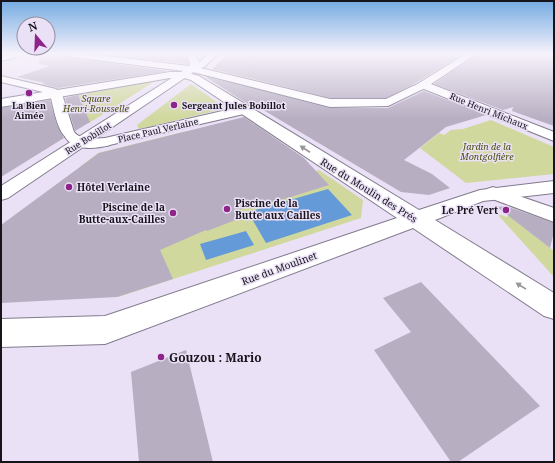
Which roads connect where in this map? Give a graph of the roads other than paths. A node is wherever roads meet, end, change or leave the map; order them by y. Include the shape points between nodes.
1 (165, 76) edge
2 (183, 76) edge
3 (192, 76) edge
4 (205, 76) edge
5 (438, 76) edge
6 (1, 79) edge
7 (421, 86) junction
8 (56, 94) junction
9 (1, 103) edge
10 (244, 110) junction
11 (554, 137) edge
12 (76, 140) junction
13 (105, 142) joint
14 (554, 187) edge
15 (493, 193) junction
16 (1, 194) edge
17 (554, 215) edge
18 (415, 219) junction
19 (554, 307) edge
20 (1, 333) edge

1 - 8 street
2 - 12 street, Rue Bobillot via 104,128
3 - 10 street, Rue du Moulin des Prés
4 - 7 street via 330,102 388,102
5 - 7 street
6 - 8 street via 54,91
7 - 11 street, Rue Henri Michaux
8 - 9 street
8 - 12 street via 66,126
10 - 13 street, Place Paul Verlaine
18 -> 10 street, Rue du Moulin des Prés
12 - 13 street, Place Paul Verlaine
12 - 16 street, Rue Bobillot
14 - 15 street, Rue du Moulinet
15 - 17 street
15 - 18 street, Rue du Moulinet
19 -> 18 street, Rue du Moulin des Prés
18 - 20 street, Rue du Moulinet via 105,330

